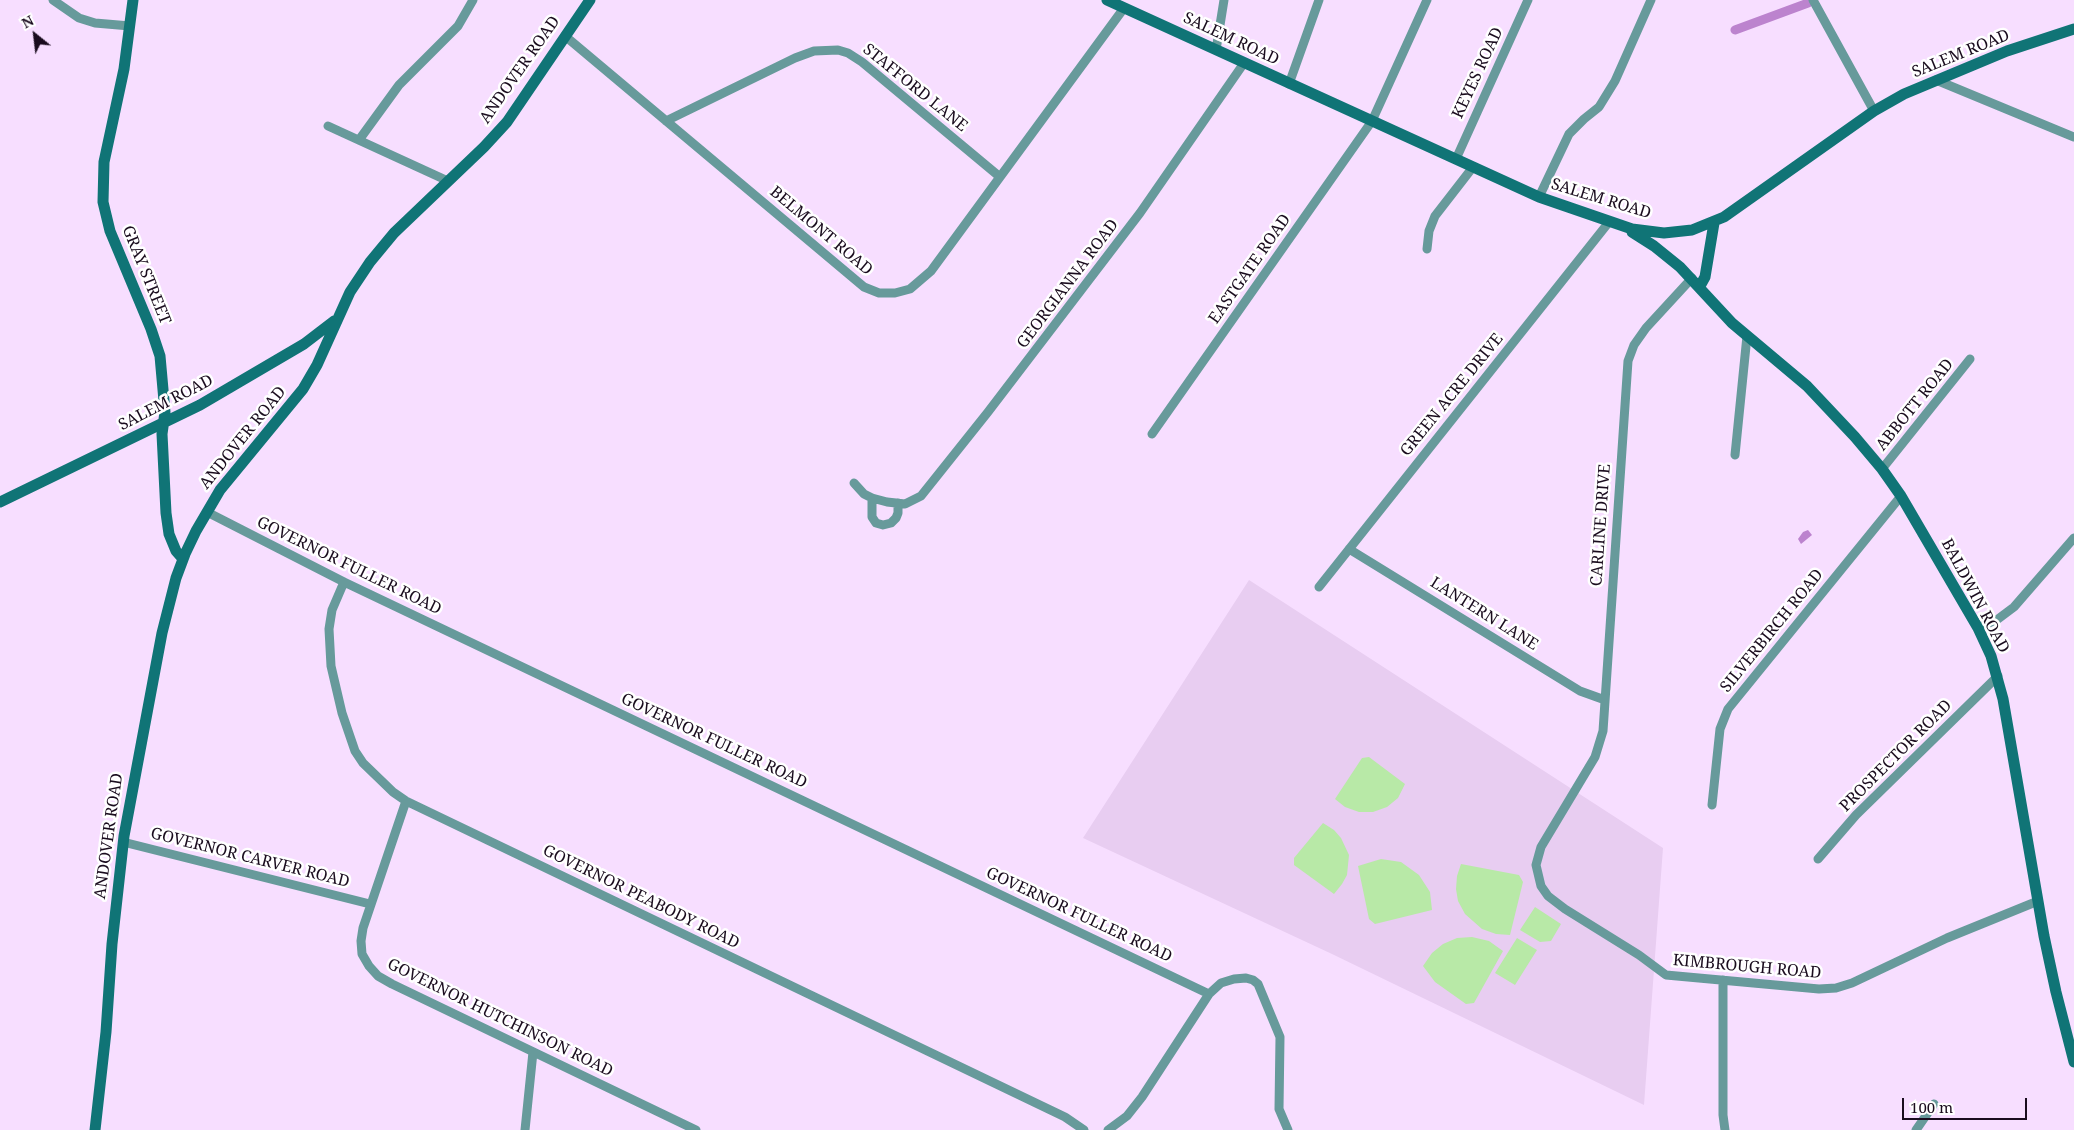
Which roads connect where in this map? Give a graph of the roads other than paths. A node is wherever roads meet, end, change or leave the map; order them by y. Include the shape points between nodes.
1 (53, 0) edge
2 (133, 0) edge
3 (474, 0) edge
4 (590, 0) edge
5 (1107, 0) edge
6 (1224, 0) edge
7 (1319, 0) edge
8 (1427, 0) edge
9 (1528, 0) edge
10 (1651, 0) edge
11 (1813, 0) edge
12 (1124, 8) junction
13 (130, 26) junction
14 (2074, 30) edge
15 (565, 36) junction
16 (1216, 50) junction
17 (1244, 63) junction
18 (1936, 80) junction
19 (1289, 84) junction
20 (1874, 111) junction
21 (666, 121) junction
22 (1372, 121) junction
23 (328, 126) dead end
24 (2074, 137) edge
25 (359, 140) junction
26 (1456, 159) junction
27 (1473, 167) junction
28 (1000, 177) junction
29 (448, 181) junction
30 (1539, 197) junction
31 (1612, 223) junction
32 (1714, 223) junction
33 (1426, 249) dead end
34 (1696, 282) junction
35 (337, 318) junction
36 (1747, 336) junction
37 (304, 344) junction
38 (323, 352) junction
39 (1970, 359) dead end
40 (164, 424) junction
41 (1152, 434) dead end
42 (1735, 455) dead end
43 (1882, 469) junction
44 (854, 483) dead end
45 (1901, 496) junction
46 (872, 498) junction
47 (0, 502) edge
48 (898, 503) junction
49 (207, 512) junction
50 (2074, 538) edge
51 (1349, 549) junction
52 (183, 559) junction
53 (344, 582) junction
54 (1319, 587) dead end
55 (1978, 628) junction
56 (1998, 676) junction
57 (1605, 700) junction
58 (1573, 790) joint
59 (406, 801) junction
60 (1712, 805) dead end
61 (123, 842) junction
62 (1818, 860) dead end
63 (2038, 901) junction
64 (370, 904) junction
65 (1724, 980) junction
66 (1209, 994) junction
67 (533, 1052) junction
68 (2074, 1062) edge
69 (1934, 1104) dead end
70 (95, 1130) edge
71 (525, 1130) edge
72 (696, 1130) edge
73 (1084, 1130) edge
74 (1108, 1130) edge
75 (1288, 1130) edge
76 (1725, 1130) edge
77 (1916, 1130) edge

1 - 13 street via 79,18
2 - 13 main road, GRAY STREET
3 - 25 street via 458,26 399,85
4 - 15 main road, ANDOVER ROAD
5 - 12 main road, SALEM ROAD
6 - 16 street
7 - 19 street
8 - 22 street, EASTGATE ROAD
9 - 26 street, KEYES ROAD
10 - 30 street via 1615,81 1598,107 1570,134
11 - 20 street
12 - 16 main road, SALEM ROAD
12 - 28 street, BELMONT ROAD
13 - 40 main road, GRAY STREET via 104,162 104,202 110,231 160,356
14 - 18 main road, SALEM ROAD via 2014,49
15 - 21 street, BELMONT ROAD
15 - 29 main road, ANDOVER ROAD via 506,122
16 - 17 main road, SALEM ROAD
17 - 19 main road, SALEM ROAD
17 - 48 street, GEORGIANNA ROAD via 1140,213 988,412 921,496 905,504
18 - 20 main road, SALEM ROAD
18 - 24 street
19 - 22 main road, SALEM ROAD
20 - 32 main road, SALEM ROAD
21 - 28 street, STAFFORD LANE via 795,58 838,50 862,62
21 - 28 street, BELMONT ROAD via 864,287 879,293 910,289 923,279
22 - 26 main road, SALEM ROAD
22 - 41 street, EASTGATE ROAD
23 - 25 street
25 - 29 street
26 - 27 main road, SALEM ROAD
27 - 30 main road, SALEM ROAD
27 - 33 street via 1435,216
29 - 35 main road, ANDOVER ROAD via 380,247
30 - 31 main road, SALEM ROAD
31 - 32 main road, SALEM ROAD via 1664,233 1692,230
31 - 34 main road, BALDWIN ROAD via 1654,246
31 - 51 street, GREEN ACRE DRIVE
32 - 34 main road via 1705,277
34 - 36 main road, BALDWIN ROAD
34 - 57 street, CARLINE DRIVE via 1639,338 1626,366
35 - 37 main road, SALEM ROAD
35 - 38 main road, ANDOVER ROAD
36 - 42 street
36 - 43 main road, BALDWIN ROAD via 1807,386
37 - 38 main road
37 - 40 main road, SALEM ROAD
38 - 49 main road, ANDOVER ROAD via 294,401 228,479
39 - 43 street, ABBOTT ROAD
40 - 47 main road, SALEM ROAD
40 - 52 main road, GRAY STREET via 166,513 169,534
43 - 45 main road, BALDWIN ROAD
44 - 46 street, GEORGIANNA ROAD
45 - 55 main road, BALDWIN ROAD
45 - 60 street, SILVERBIRCH ROAD via 1728,709 1720,729
46 - 48 street, GEORGIANNA ROAD
46 - 48 street via 872,517 883,525 896,518
49 - 52 main road, ANDOVER ROAD
49 - 53 street, GOVERNOR FULLER ROAD
50 - 55 street via 2008,612
51 - 54 street, GREEN ACRE DRIVE
51 - 57 street, LANTERN LANE via 1580,691
52 - 61 main road, ANDOVER ROAD via 162,633
53 - 59 street, GOVERNOR PEABODY ROAD via 332,610 328,642 347,733 363,763
53 - 66 street, GOVERNOR FULLER ROAD
55 - 56 main road, BALDWIN ROAD
56 - 62 street, PROSPECTOR ROAD via 1862,809
56 - 63 main road, BALDWIN ROAD
57 - 58 street, CARLINE DRIVE via 1598,749
58 - 65 street, KIMBROUGH ROAD via 1543,841 1538,857 1538,878 1545,893 1664,975
59 - 64 street, GOVERNOR HUTCHINSON ROAD
59 - 73 street, GOVERNOR PEABODY ROAD via 1056,1112
61 - 64 street, GOVERNOR CARVER ROAD
61 - 70 main road, ANDOVER ROAD
63 - 65 street, KIMBROUGH ROAD via 1947,938 1844,986 1815,989
63 - 68 main road, BALDWIN ROAD via 2054,985
64 - 67 street, GOVERNOR HUTCHINSON ROAD via 362,928 362,954 378,976
65 - 76 street
66 - 74 street via 1142,1097 1127,1116
66 - 75 street via 1221,983 1234,979 1246,978 1258,984 1280,1037 1279,1109
67 - 71 street
67 - 72 street, GOVERNOR HUTCHINSON ROAD
69 - 77 street

